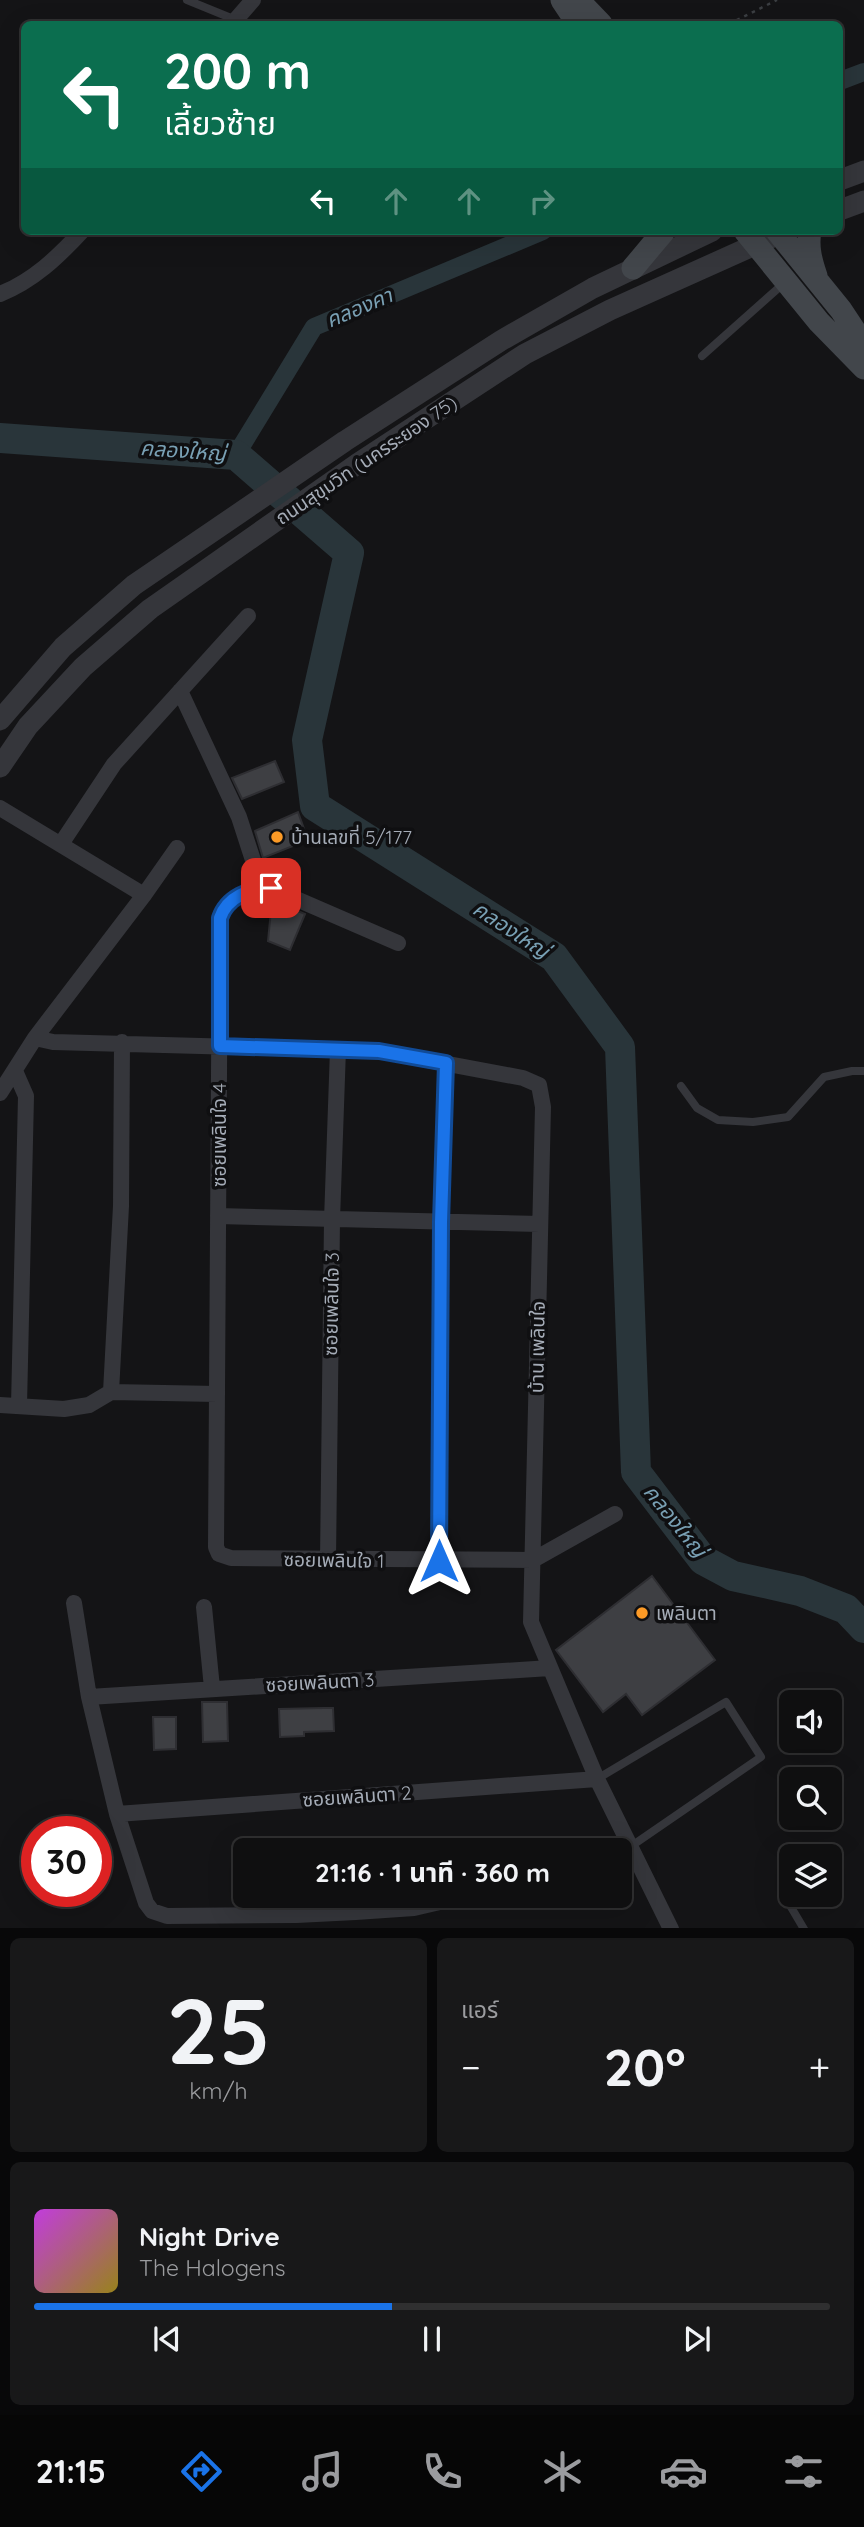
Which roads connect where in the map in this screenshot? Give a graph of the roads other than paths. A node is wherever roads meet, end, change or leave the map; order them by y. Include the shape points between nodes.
1 (187, 0) edge
2 (253, 0) edge
3 (562, 0) edge
4 (578, 0) edge
5 (232, 21) edge
6 (235, 21) edge
7 (576, 21) edge
8 (598, 21) edge
9 (864, 171) edge
10 (843, 179) edge
11 (864, 201) edge
12 (843, 209) edge
13 (78, 235) edge
14 (661, 235) edge
15 (703, 235) edge
16 (783, 235) edge
17 (809, 235) edge
18 (750, 238) edge
19 (633, 268) junction
20 (817, 281) junction
21 (785, 282) junction
22 (0, 294) edge
23 (864, 345) edge
24 (702, 356) dead end
25 (864, 368) edge
26 (248, 616) dead end
27 (180, 691) junction
28 (0, 720) edge
29 (0, 766) edge
30 (0, 808) edge
31 (61, 844) junction
32 (177, 848) dead end
33 (262, 888) junction
34 (144, 895) junction
35 (398, 943) dead end
36 (35, 1038) junction
37 (122, 1042) junction
38 (220, 1046) junction
39 (338, 1049) junction
40 (446, 1063) junction
41 (15, 1070) junction
42 (864, 1070) edge
43 (681, 1086) dead end
44 (0, 1093) edge
45 (218, 1216) junction
46 (332, 1220) junction
47 (441, 1222) junction
48 (540, 1224) junction
49 (111, 1392) junction
50 (217, 1394) junction
51 (0, 1405) edge
52 (19, 1406) junction
53 (615, 1514) dead end
54 (219, 1554) joint
55 (328, 1560) junction
56 (533, 1560) junction
57 (439, 1561) junction
58 (74, 1603) dead end
59 (204, 1607) dead end
60 (550, 1668) junction
61 (212, 1688) junction
62 (89, 1697) junction
63 (597, 1779) junction
64 (117, 1814) junction
65 (621, 1838) edge
66 (632, 1853) edge
67 (632, 1863) edge
68 (791, 1907) edge
69 (414, 1908) edge
70 (671, 1928) edge
71 (804, 1928) edge

1 - 5 lane
2 - 6 street
3 - 7 main road
4 - 8 main road
9 - 10 street
11 - 12 street
13 - 22 street via 32,278
14 - 19 main road
15 - 19 street, ถนนสุขุมวิท (นครระยอง 75)
16 - 20 main road
17 - 20 main road
18 - 21 main road
18 - 29 street, ถนนสุขุมวิท (นครระยอง 75) via 525,354 357,464 150,609 83,667 27,726
19 - 28 street, ถนนสุขุมวิท (นครระยอง 75) via 502,340 134,585 63,647
20 - 23 main road
21 - 24 lane
21 - 25 main road
26 - 27 street
27 - 31 street via 114,764
27 - 33 street via 239,817
30 - 31 street
31 - 34 street
32 - 34 street
33 - 35 street via 280,890
33 - 38 street, ซอยเพลินใจ 4 via 236,896 220,918
34 - 36 street
36 - 37 street
36 - 41 street
37 - 38 street
37 - 49 street via 121,1206
38 - 39 street
38 - 45 street, ซอยเพลินใจ 4
39 - 40 street
39 - 46 street, ซอยเพลินใจ 3
40 - 47 street
40 - 48 street, บ้าน เพลินใจ via 538,1085 543,1107
41 - 44 street
41 - 52 street via 26,1096
42 - 43 lane via 824,1077 788,1116 753,1122 718,1120 697,1108
45 - 46 street
45 - 50 street, ซอยเพลินใจ 4
46 - 47 street
46 - 55 street, ซอยเพลินใจ 3
47 - 48 street
47 - 57 street
48 - 56 street, บ้าน เพลินใจ
49 - 50 street
49 - 52 street via 79,1408
50 - 54 street, ซอยเพลินใจ 4 via 215,1539
51 - 52 street
53 - 56 street
54 - 55 street, ซอยเพลินใจ 1
55 - 57 street, ซอยเพลินใจ 1
56 - 57 street, ซอยเพลินใจ 1
56 - 60 street, บ้าน เพลินใจ via 530,1610
58 - 62 street
59 - 61 street
60 - 61 street, ซอยเพลินตา 3
60 - 63 street, บ้าน เพลินใจ
61 - 62 street, ซอยเพลินตา 3
62 - 64 street
63 - 64 street, ซอยเพลินตา 2
63 - 65 street, บ้าน เพลินใจ
63 - 66 lane via 726,1702 761,1757
64 - 69 street via 146,1903 152,1911 167,1916
67 - 70 street, บ้าน เพลินใจ
68 - 71 lane

